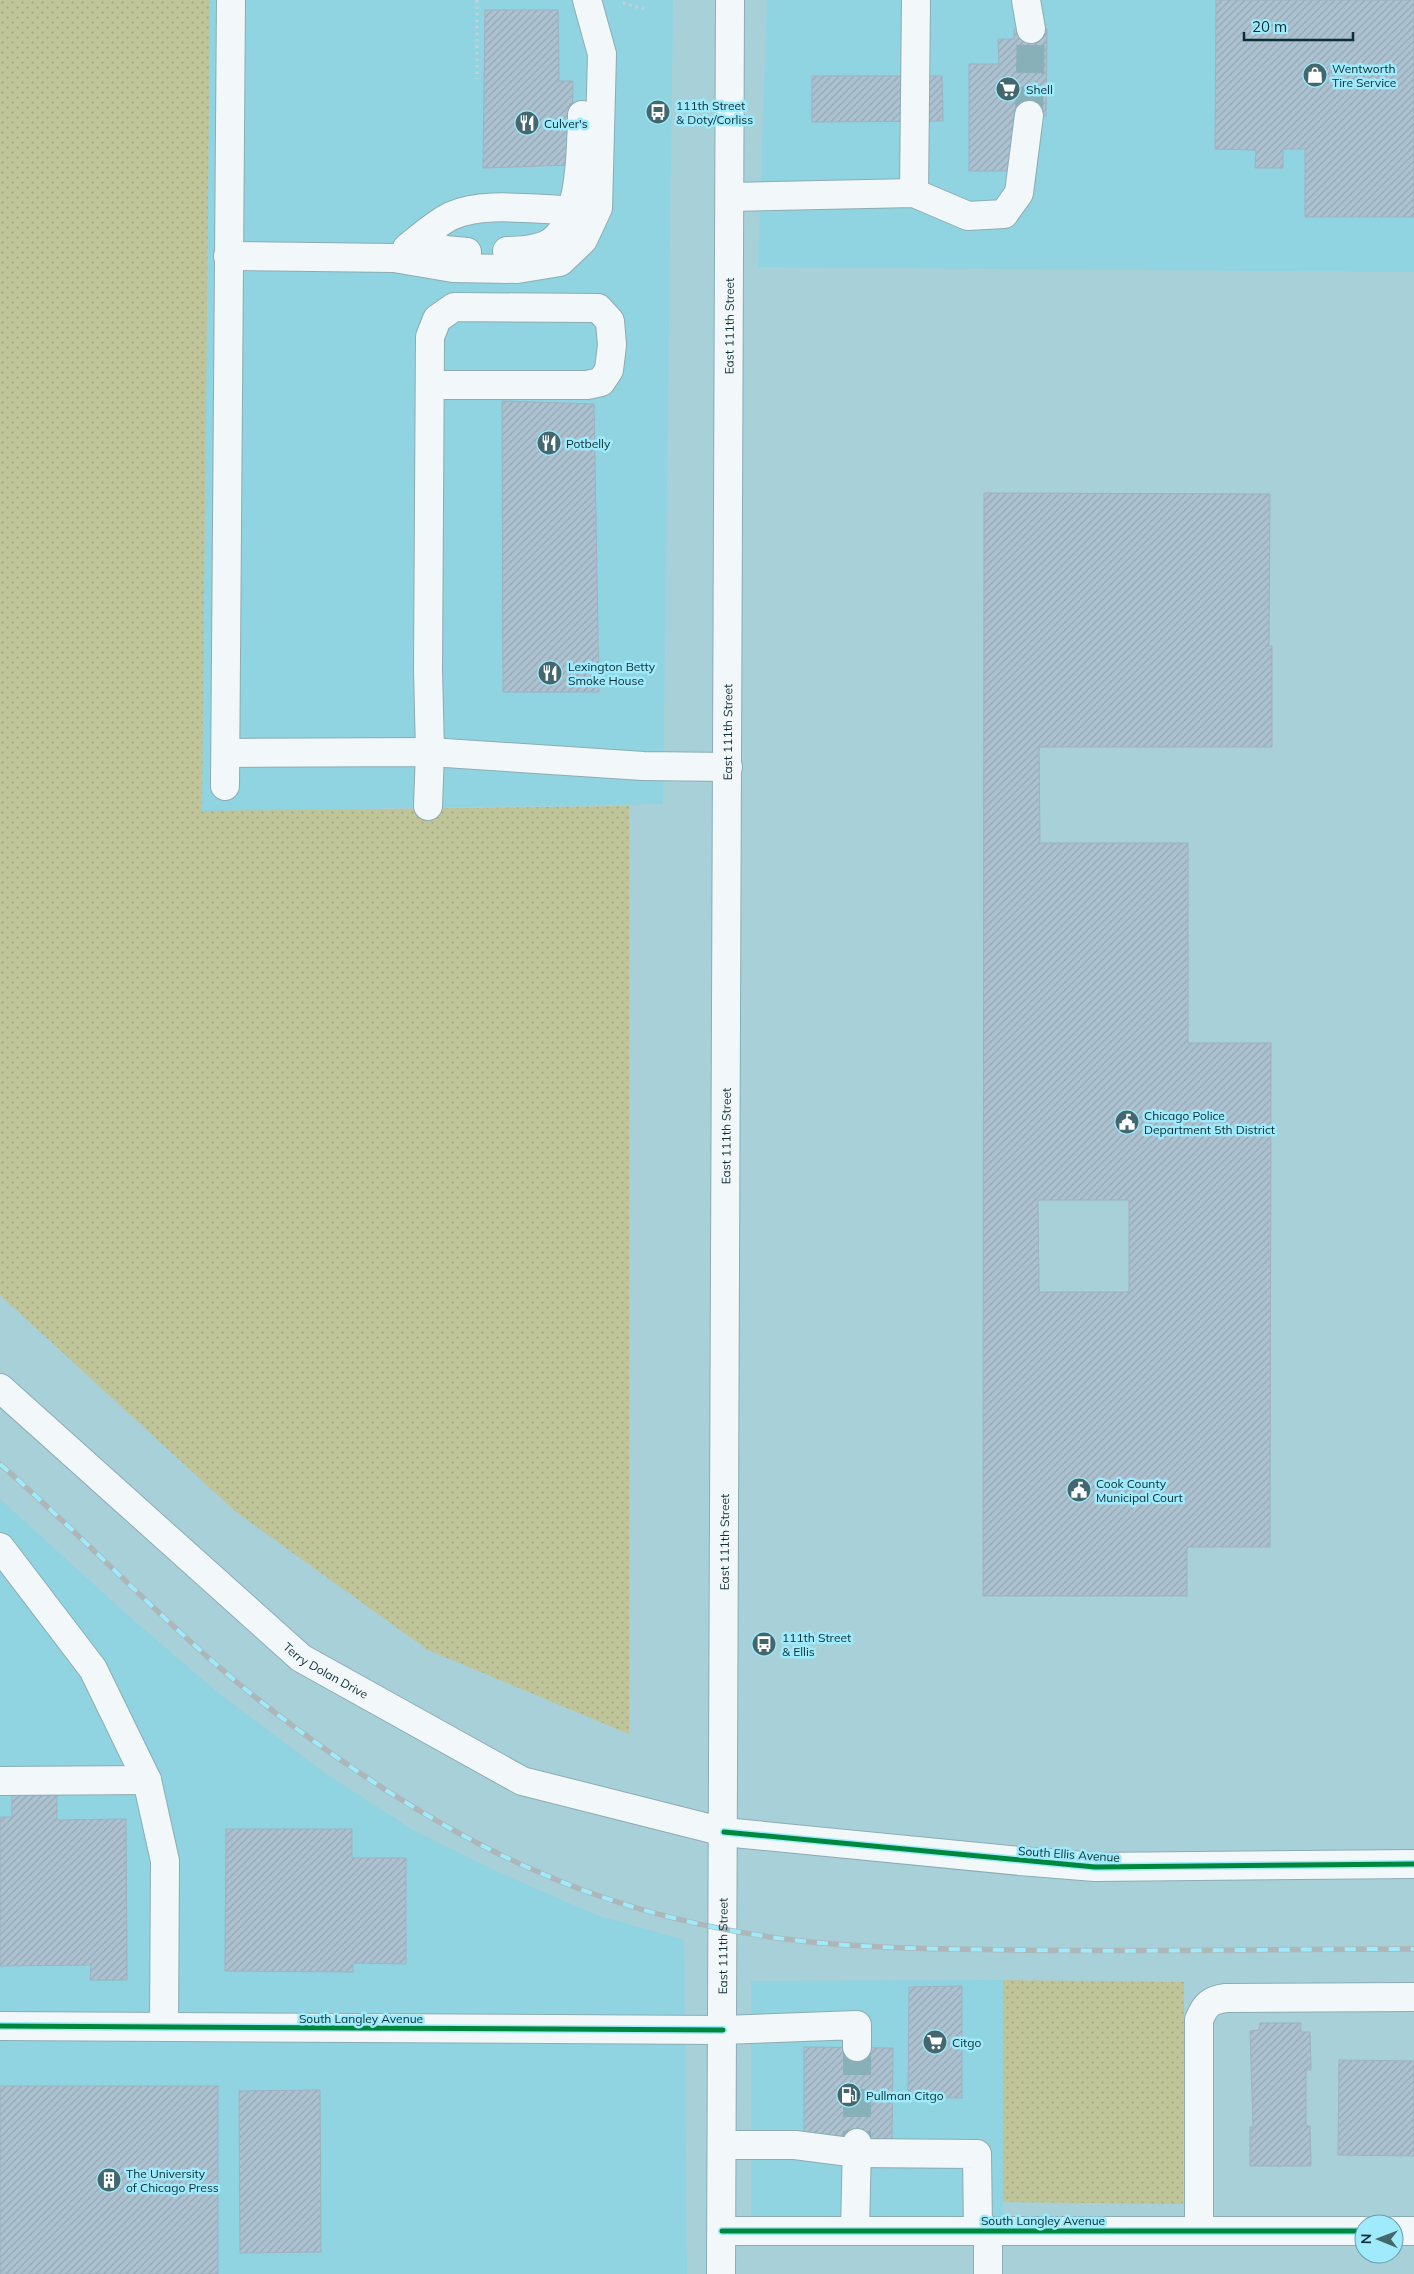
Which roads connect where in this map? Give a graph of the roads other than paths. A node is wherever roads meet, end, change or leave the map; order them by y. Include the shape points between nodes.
1 (231, 0) edge
2 (730, 0) edge
3 (916, 0) edge
4 (1026, 0) edge
5 (589, 7) edge
6 (1031, 29) tunnel mouth
7 (1029, 115) tunnel mouth
8 (914, 193) junction
9 (730, 196) junction
10 (571, 210) junction
11 (418, 240) junction
12 (228, 256) junction
13 (394, 258) junction
14 (432, 375) junction
15 (430, 752) junction
16 (226, 753) junction
17 (728, 767) junction
18 (225, 786) dead end
19 (428, 806) dead end
20 (0, 1388) edge
21 (0, 1546) edge
22 (147, 1780) junction
23 (0, 1781) edge
24 (724, 1832) junction
25 (1414, 1864) edge
26 (1414, 1997) edge
27 (0, 2026) edge
28 (164, 2027) junction
29 (723, 2030) junction
30 (857, 2048) tunnel mouth
31 (722, 2145) junction
32 (857, 2148) junction
33 (983, 2230) junction
34 (1199, 2230) junction
35 (722, 2231) junction
36 (855, 2231) junction
37 (1354, 2231) edge
38 (721, 2274) edge
39 (988, 2274) edge

1 - 12 main road
2 - 9 main road, East 111th Street
3 - 8 main road
4 - 6 main road
5 - 10 main road via 583,45 577,194
5 - 13 main road via 602,54 598,208 583,240 560,262 517,269 454,268
7 - 8 main road via 1019,193 1004,214 968,216
8 - 9 main road
9 - 17 main road, East 111th Street
10 - 11 main road via 472,210 451,216
10 - 11 main road via 565,226 547,244 522,251 479,253 445,250
11 - 13 main road
12 - 13 main road
12 - 16 main road
14 - 14 main road via 430,337 437,319 454,307 598,308 610,321 609,370 601,382 587,385
14 - 15 main road
15 - 16 main road
15 - 17 main road via 643,766
15 - 19 main road
16 - 18 main road
17 - 24 main road, East 111th Street
20 - 24 main road, Terry Dolan Drive via 301,1658 522,1781
21 - 22 main road via 93,1669
22 - 23 main road
22 - 28 main road via 165,1861
24 - 25 main road, South Ellis Avenue via 1094,1867
24 - 29 main road, East 111th Street
26 - 34 main road via 1226,1998 1214,2000 1204,2008 1199,2020
27 - 28 main road, South Langley Avenue
28 - 29 main road, South Langley Avenue
29 - 30 main road, South Langley Avenue via 858,2025
29 - 31 main road, East 111th Street
31 - 32 main road
31 - 35 main road, East 111th Street
32 - 33 main road via 977,2154
32 - 36 main road
33 - 34 main road, South Langley Avenue
33 - 36 main road, South Langley Avenue
33 - 39 main road
34 - 37 main road, South Langley Avenue
35 - 36 main road, South Langley Avenue
35 - 38 main road, East 111th Street

